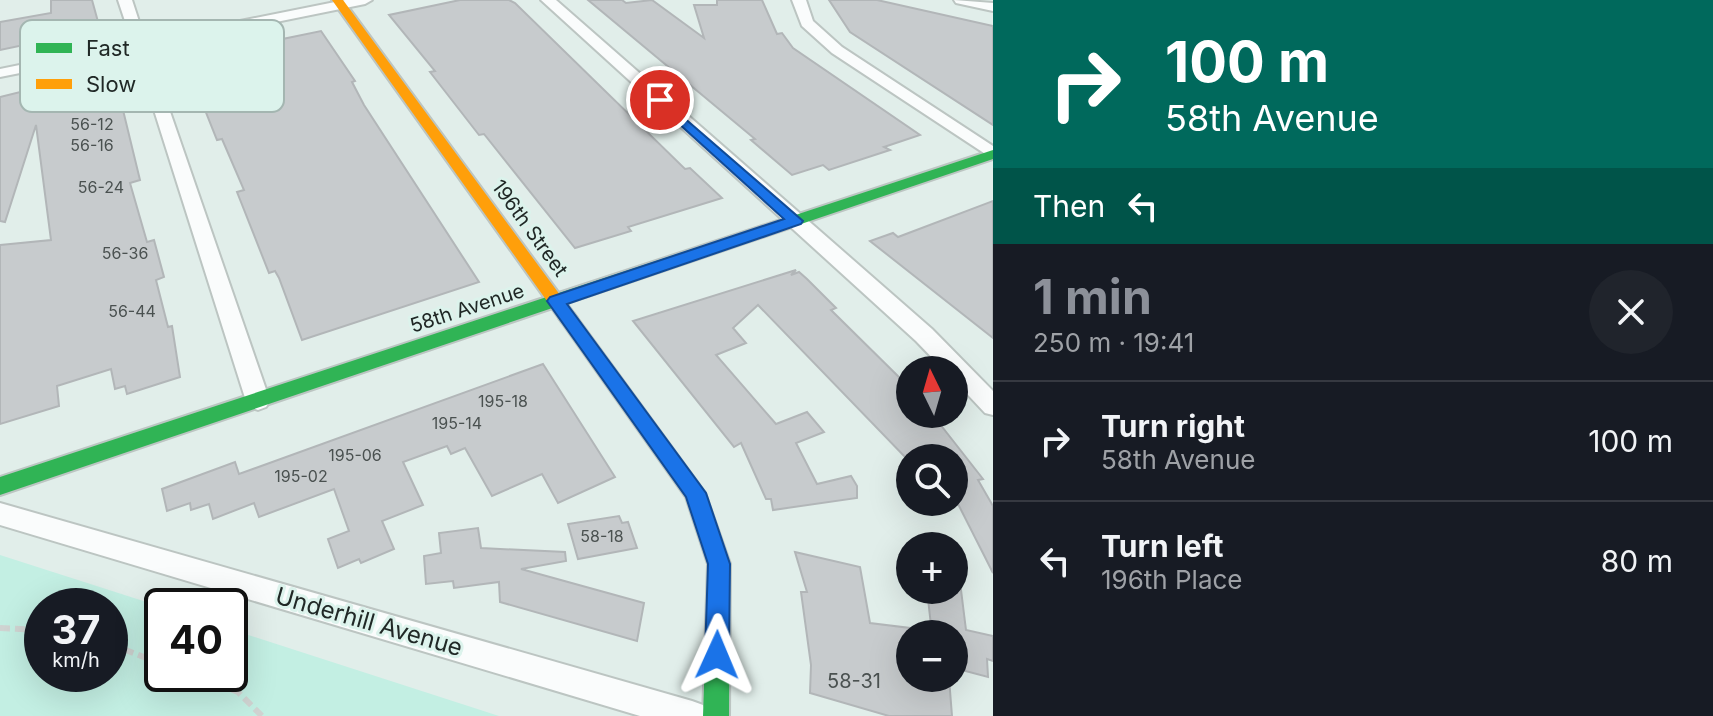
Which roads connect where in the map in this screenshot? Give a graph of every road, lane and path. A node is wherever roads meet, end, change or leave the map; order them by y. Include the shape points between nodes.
1 (125, 0) edge
2 (365, 0) edge
3 (548, 0) edge
4 (799, 0) edge
5 (961, 0) edge
6 (339, 2) edge
7 (993, 7) edge
8 (132, 20) edge
9 (256, 20) edge
10 (20, 69) edge
11 (0, 73) edge
12 (162, 112) edge
13 (993, 154) edge
14 (795, 221) junction
15 (556, 301) junction
16 (258, 401) junction
17 (993, 406) edge
18 (0, 486) edge
19 (0, 514) edge
20 (1, 626) edge
21 (24, 628) edge
22 (238, 692) edge
23 (262, 716) edge
24 (692, 716) edge
25 (716, 716) edge

1 - 8 street
2 - 6 street
3 - 14 street
4 - 13 street via 807,23 837,50
5 - 7 street
6 - 9 street
6 - 15 street, 196th Street
10 - 11 street
12 - 16 street
13 - 14 street, 58th Avenue
14 - 15 street, 58th Avenue
14 - 17 street via 924,335
15 - 16 street, 58th Avenue
15 - 25 street, 196th Street via 695,493 719,564
16 - 18 street, 58th Avenue
19 - 24 street, Underhill Avenue
20 - 21 path
22 - 23 path

